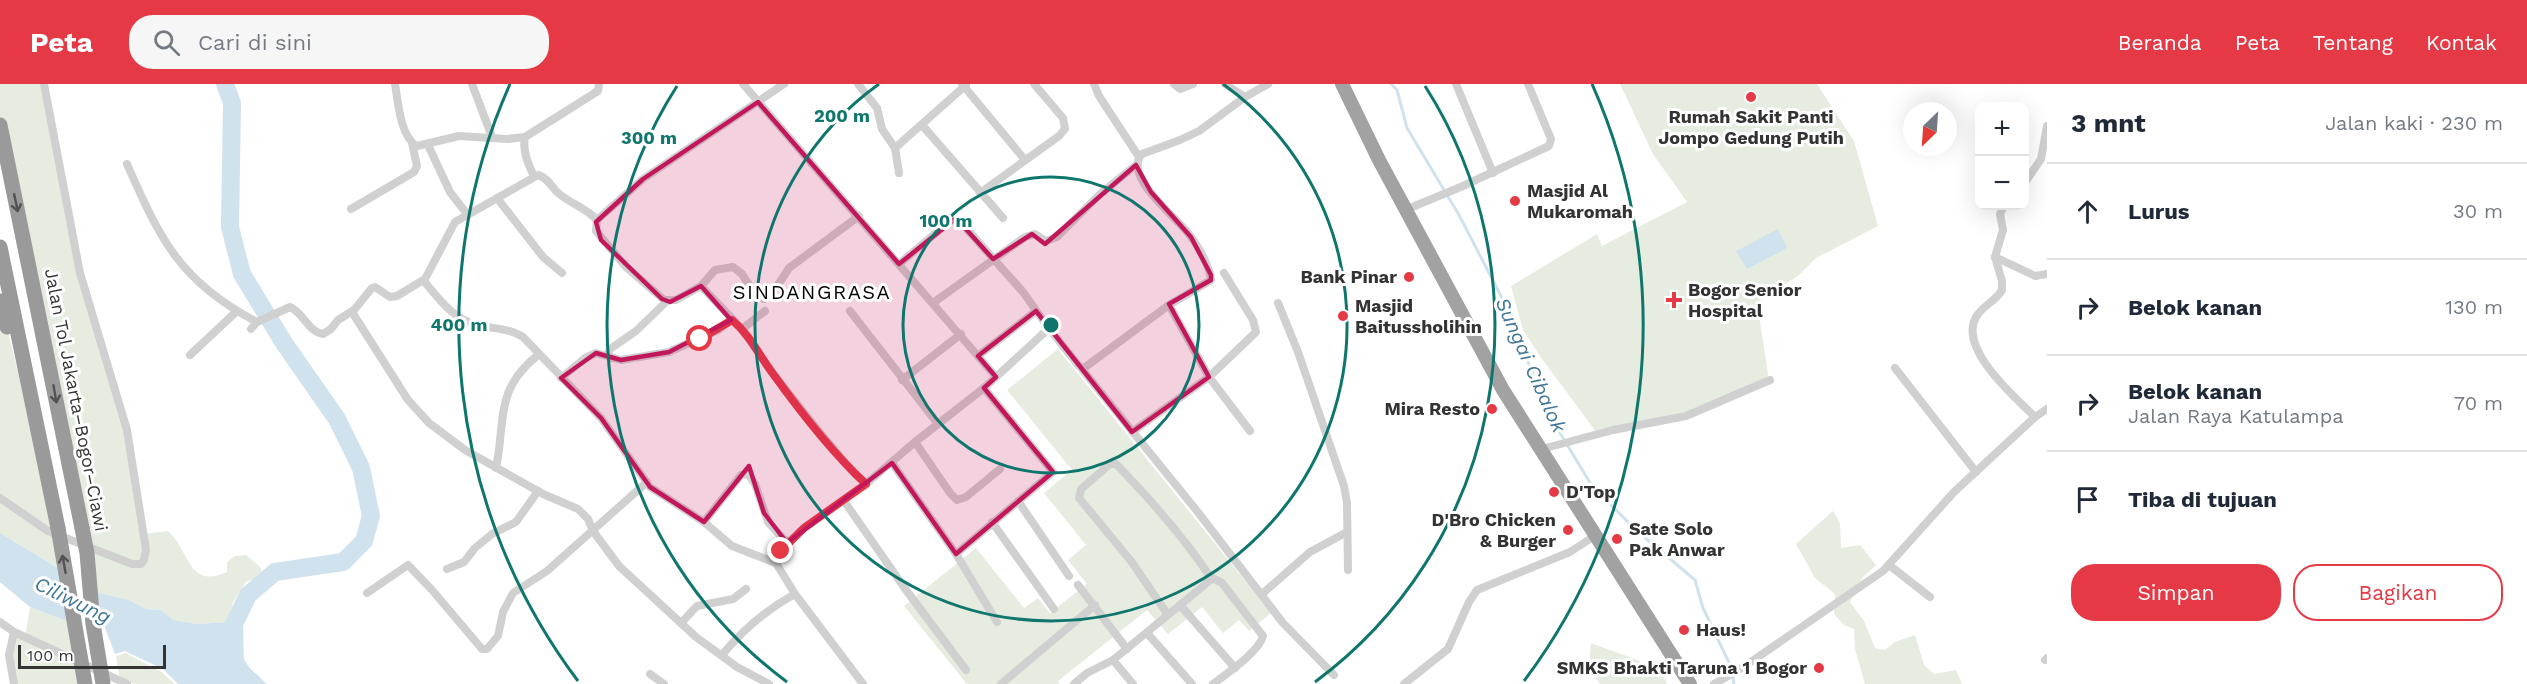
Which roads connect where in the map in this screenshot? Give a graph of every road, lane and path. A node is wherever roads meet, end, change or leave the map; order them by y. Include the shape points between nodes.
1 (44, 84) edge
2 (395, 84) edge
3 (472, 84) edge
4 (599, 84) edge
5 (743, 84) edge
6 (784, 84) edge
7 (858, 84) edge
8 (1094, 84) edge
9 (1174, 84) edge
10 (1193, 84) edge
11 (1225, 84) edge
12 (1268, 84) edge
13 (1342, 84) edge
14 (1456, 84) edge
15 (1528, 84) edge
16 (965, 85) edge
17 (1035, 85) edge
18 (1245, 97) junction
19 (758, 102) junction
20 (0, 125) edge
21 (922, 125) junction
22 (2047, 126) edge
23 (525, 136) junction
24 (492, 137) junction
25 (412, 143) junction
26 (428, 145) junction
27 (895, 148) junction
28 (1025, 160) junction
29 (1138, 161) junction
30 (127, 164) dead end
31 (899, 173) dead end
32 (1493, 173) junction
33 (534, 176) junction
34 (2029, 178) edge
35 (980, 194) junction
36 (497, 198) junction
37 (351, 209) dead end
38 (1405, 210) junction
39 (2002, 210) edge
40 (468, 214) junction
41 (859, 216) junction
42 (1003, 218) dead end
43 (597, 220) junction
44 (0, 247) edge
45 (1995, 257) junction
46 (993, 259) junction
47 (899, 264) junction
48 (562, 273) dead end
49 (1224, 273) dead end
50 (2047, 274) edge
51 (423, 281) junction
52 (701, 286) junction
53 (0, 301) edge
54 (667, 301) junction
55 (933, 303) junction
56 (1278, 303) dead end
57 (1169, 304) junction
58 (237, 310) junction
59 (765, 311) dead end
60 (850, 311) dead end
61 (1036, 311) junction
62 (352, 312) junction
63 (732, 320) junction
64 (742, 328) junction
65 (1050, 330) junction
66 (961, 334) junction
67 (190, 355) dead end
68 (538, 355) junction
69 (978, 356) junction
70 (611, 358) junction
71 (1081, 368) junction
72 (1895, 368) dead end
73 (996, 377) junction
74 (1209, 377) junction
75 (561, 378) junction
76 (902, 380) junction
77 (1770, 380) dead end
78 (984, 388) junction
79 (2047, 410) edge
80 (2035, 417) junction
81 (938, 424) junction
82 (1250, 430) dead end
83 (1132, 432) junction
84 (39, 436) junction
85 (915, 442) junction
86 (1542, 449) junction
87 (892, 463) junction
88 (496, 468) junction
89 (1000, 470) dead end
90 (1976, 472) junction
91 (647, 482) junction
92 (866, 484) junction
93 (538, 491) junction
94 (0, 498) edge
95 (844, 501) junction
96 (1018, 501) junction
97 (704, 522) junction
98 (992, 522) junction
99 (593, 531) junction
100 (1347, 532) junction
101 (1596, 535) junction
102 (787, 543) junction
103 (956, 554) junction
104 (776, 563) junction
105 (1889, 565) junction
106 (447, 569) dead end
107 (1348, 570) dead end
108 (1069, 576) dead end
109 (1211, 578) junction
110 (1078, 585) dead end
111 (746, 590) dead end
112 (367, 593) dead end
113 (795, 594) junction
114 (1262, 594) junction
115 (1930, 597) dead end
116 (1095, 605) junction
117 (1180, 606) junction
118 (1054, 609) dead end
119 (1168, 615) junction
120 (0, 622) edge
121 (997, 622) dead end
122 (681, 623) junction
123 (14, 632) junction
124 (1147, 633) junction
125 (1127, 649) junction
126 (722, 655) junction
127 (1113, 660) junction
128 (1234, 668) junction
129 (966, 670) dead end
130 (651, 674) dead end
131 (1334, 675) dead end
132 (14, 684) edge
133 (85, 684) edge
134 (103, 684) edge
135 (127, 684) edge
136 (664, 684) edge
137 (769, 684) edge
138 (863, 684) edge
139 (1001, 684) edge
140 (1074, 684) edge
141 (1133, 684) edge
142 (1192, 684) edge
143 (1213, 684) edge
144 (1404, 684) edge
145 (1690, 684) edge
146 (1714, 684) edge

1 - 94 street via 80,273 127,430 145,542 144,560 132,564 53,533
2 - 25 street via 401,119
3 - 24 street
4 - 23 street via 598,91
5 - 19 street
6 - 19 street
7 - 27 street via 875,105 880,125
8 - 29 street
9 - 10 street via 1180,89
11 - 18 street
12 - 18 street
13 - 38 highway
14 - 32 street
15 - 32 street via 1551,144
16 - 21 street
16 - 28 street
17 - 28 street via 1063,117 1066,126 1063,133
18 - 29 street via 1199,130 1145,152
19 - 41 street
19 - 43 street via 644,179
20 -> 134 highway, Jalan Tol Jakarta–Bogor–Ciawi, bridge via 87,553
21 - 27 street
21 - 35 street
22 - 34 street via 2041,159
23 - 24 street
23 - 33 street via 523,144
24 - 26 street via 459,136
25 - 26 street
25 - 37 street via 417,166 414,172
26 - 40 street via 450,192
27 - 31 street
28 - 35 street
29 - 46 street via 1057,237 1046,241 1032,234
29 - 57 street via 1150,192 1191,237 1211,277
30 - 58 street via 159,233 179,263
32 - 38 street
33 - 36 street
33 - 43 street via 543,176 557,192
35 - 42 street
36 - 40 street
36 - 48 street via 543,257
38 - 86 highway via 1503,390
39 - 45 street via 2003,230
40 - 51 street via 453,224
41 - 47 street
41 - 52 street via 789,268 767,298 756,297 733,267 715,270
43 - 54 street via 596,231 601,240 631,272
44 - 84 highway
45 - 50 street via 2036,276
45 - 80 street via 2002,290 1976,318 1975,343 1981,358
46 - 47 street via 962,220 956,218
46 - 55 street
46 - 61 street
47 - 55 street
49 - 74 street via 1257,330
51 - 62 street via 394,297 372,288
51 - 68 street via 454,314 472,323 516,333
52 - 54 street
52 - 63 street
53 - 84 highway via 30,419
54 - 70 street via 610,349
55 - 66 street
56 - 100 street via 1340,472 1346,494
57 - 71 street via 1096,362
57 - 74 street
58 - 62 street via 258,324 293,308 315,332 323,334
58 - 67 street
59 - 64 street
60 - 76 street
61 - 65 street
61 - 69 street
62 - 88 street via 414,408 446,437
63 - 64 street
63 - 70 street via 677,350
64 - 92 street via 771,371
65 - 71 street
65 - 73 street
66 - 69 street
66 - 76 street
68 - 75 street
68 - 88 street via 519,373 505,402
69 - 73 street
70 - 75 street via 599,353 591,355
71 - 83 street
72 - 90 street
73 - 78 street
74 - 82 street
74 - 83 street
75 - 91 street via 601,418
76 - 81 street
77 - 86 street via 1697,413
78 - 81 street
78 - 96 street via 1053,472
79 - 80 street
80 - 90 street
81 - 85 street
83 - 114 street
133 -> 84 highway, bridge
85 - 87 street
85 - 89 street via 957,500
86 - 101 highway
87 - 92 street
87 - 103 street
88 - 93 street
90 - 105 street
91 - 97 street
91 - 99 street
92 - 95 street
93 - 99 street via 578,509
93 - 106 street via 516,522 492,534 464,562
95 - 102 street
95 - 129 street
96 - 98 street
96 - 108 street
97 - 102 street via 741,475 748,474 768,522
97 - 104 street via 732,546
98 - 103 street
98 - 118 street
99 - 112 street via 547,571 509,597 498,636 487,650 408,566
99 - 122 street via 619,566
100 - 107 street
100 - 114 street via 1310,552
101 - 144 street via 1565,555 1477,590 1448,649
101 - 145 highway
102 - 104 street
103 - 121 street
104 - 113 street
105 - 115 street
105 - 146 street
109 - 117 street
109 - 119 street via 1157,508 1116,464 1110,464 1081,489 1079,498 1131,561
109 - 128 street via 1217,578 1263,636
110 - 116 street
111 - 122 street via 733,599 697,606
113 - 126 street via 748,626
113 - 138 street
114 - 131 street via 1285,625
116 - 125 street
116 - 139 street
117 - 119 street
117 - 128 street
119 - 124 street
120 - 123 street
122 - 126 street
123 - 132 street via 9,655
123 - 135 street
124 - 125 street
124 - 142 street
125 - 127 street
126 - 137 street
127 - 140 street
127 - 141 street
128 - 143 street
130 - 136 street

